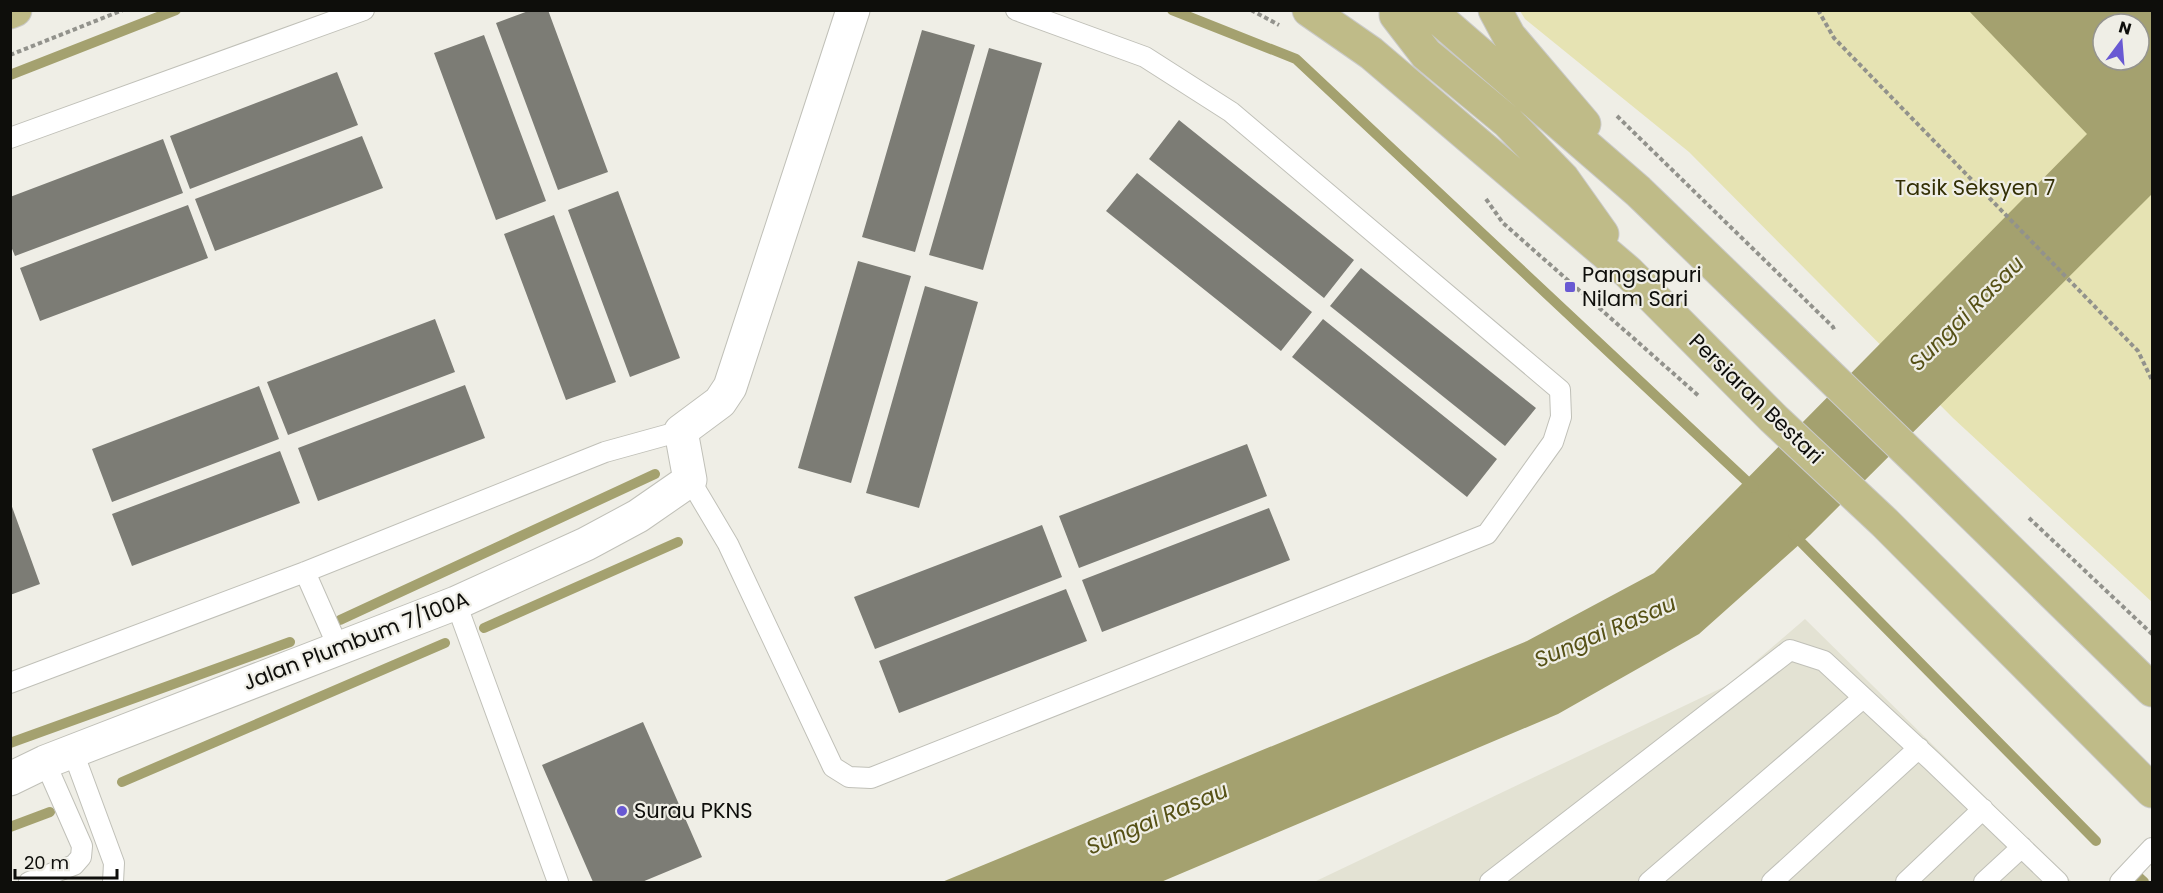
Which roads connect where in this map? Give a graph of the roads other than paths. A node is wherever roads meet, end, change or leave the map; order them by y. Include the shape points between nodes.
1 (15, 10) edge
2 (364, 10) edge
3 (853, 10) edge
4 (1016, 10) edge
5 (1309, 10) edge
6 (1396, 10) edge
7 (1429, 10) edge
8 (1495, 10) edge
9 (10, 12) edge
10 (10, 138) edge
11 (1638, 191) junction
12 (1628, 272) junction
13 (681, 431) junction
14 (690, 480) junction
15 (305, 572) junction
16 (456, 603) junction
17 (339, 649) junction
18 (10, 683) edge
19 (2152, 690) edge
20 (1863, 698) junction
21 (1918, 748) junction
22 (59, 757) junction
23 (10, 778) edge
24 (2152, 791) edge
25 (1983, 809) junction
26 (2022, 847) junction
27 (2152, 848) edge
28 (2124, 878) edge
29 (29, 882) edge
30 (113, 882) edge
31 (558, 882) edge
32 (1490, 882) edge
33 (1649, 882) edge
34 (1772, 882) edge
35 (1906, 882) edge
36 (1984, 882) edge
37 (2058, 882) edge

1 - 9 main road
2 - 10 lane
3 - 13 street via 730,387 720,402
4 - 14 lane via 1145,57 1231,112 1560,390 1561,417 1553,442 1487,534 872,778 849,777 833,767 728,544
5 - 12 main road, Persiaran Bestari via 1371,53
6 - 12 main road via 1426,54 1508,122 1563,179
7 - 11 main road
8 - 11 main road via 1509,36
11 - 19 main road
12 - 24 main road, Persiaran Bestari
13 - 14 street
13 - 15 lane via 605,452
14 - 16 street, Jalan Plumbum 7/100A via 638,516 586,544
15 - 17 lane
15 - 18 lane
16 - 17 street, Jalan Plumbum 7/100A
16 - 31 lane
17 - 22 street, Jalan Plumbum 7/100A
20 - 21 lane
20 - 32 lane via 1824,661 1790,650
20 - 33 lane
21 - 25 lane
21 - 34 lane
22 - 23 street, Jalan Plumbum 7/100A
22 - 29 lane via 82,846 81,857 74,865
22 - 30 lane via 114,863
25 - 26 lane
25 - 35 lane
26 - 36 lane
26 - 37 lane
27 - 28 lane

